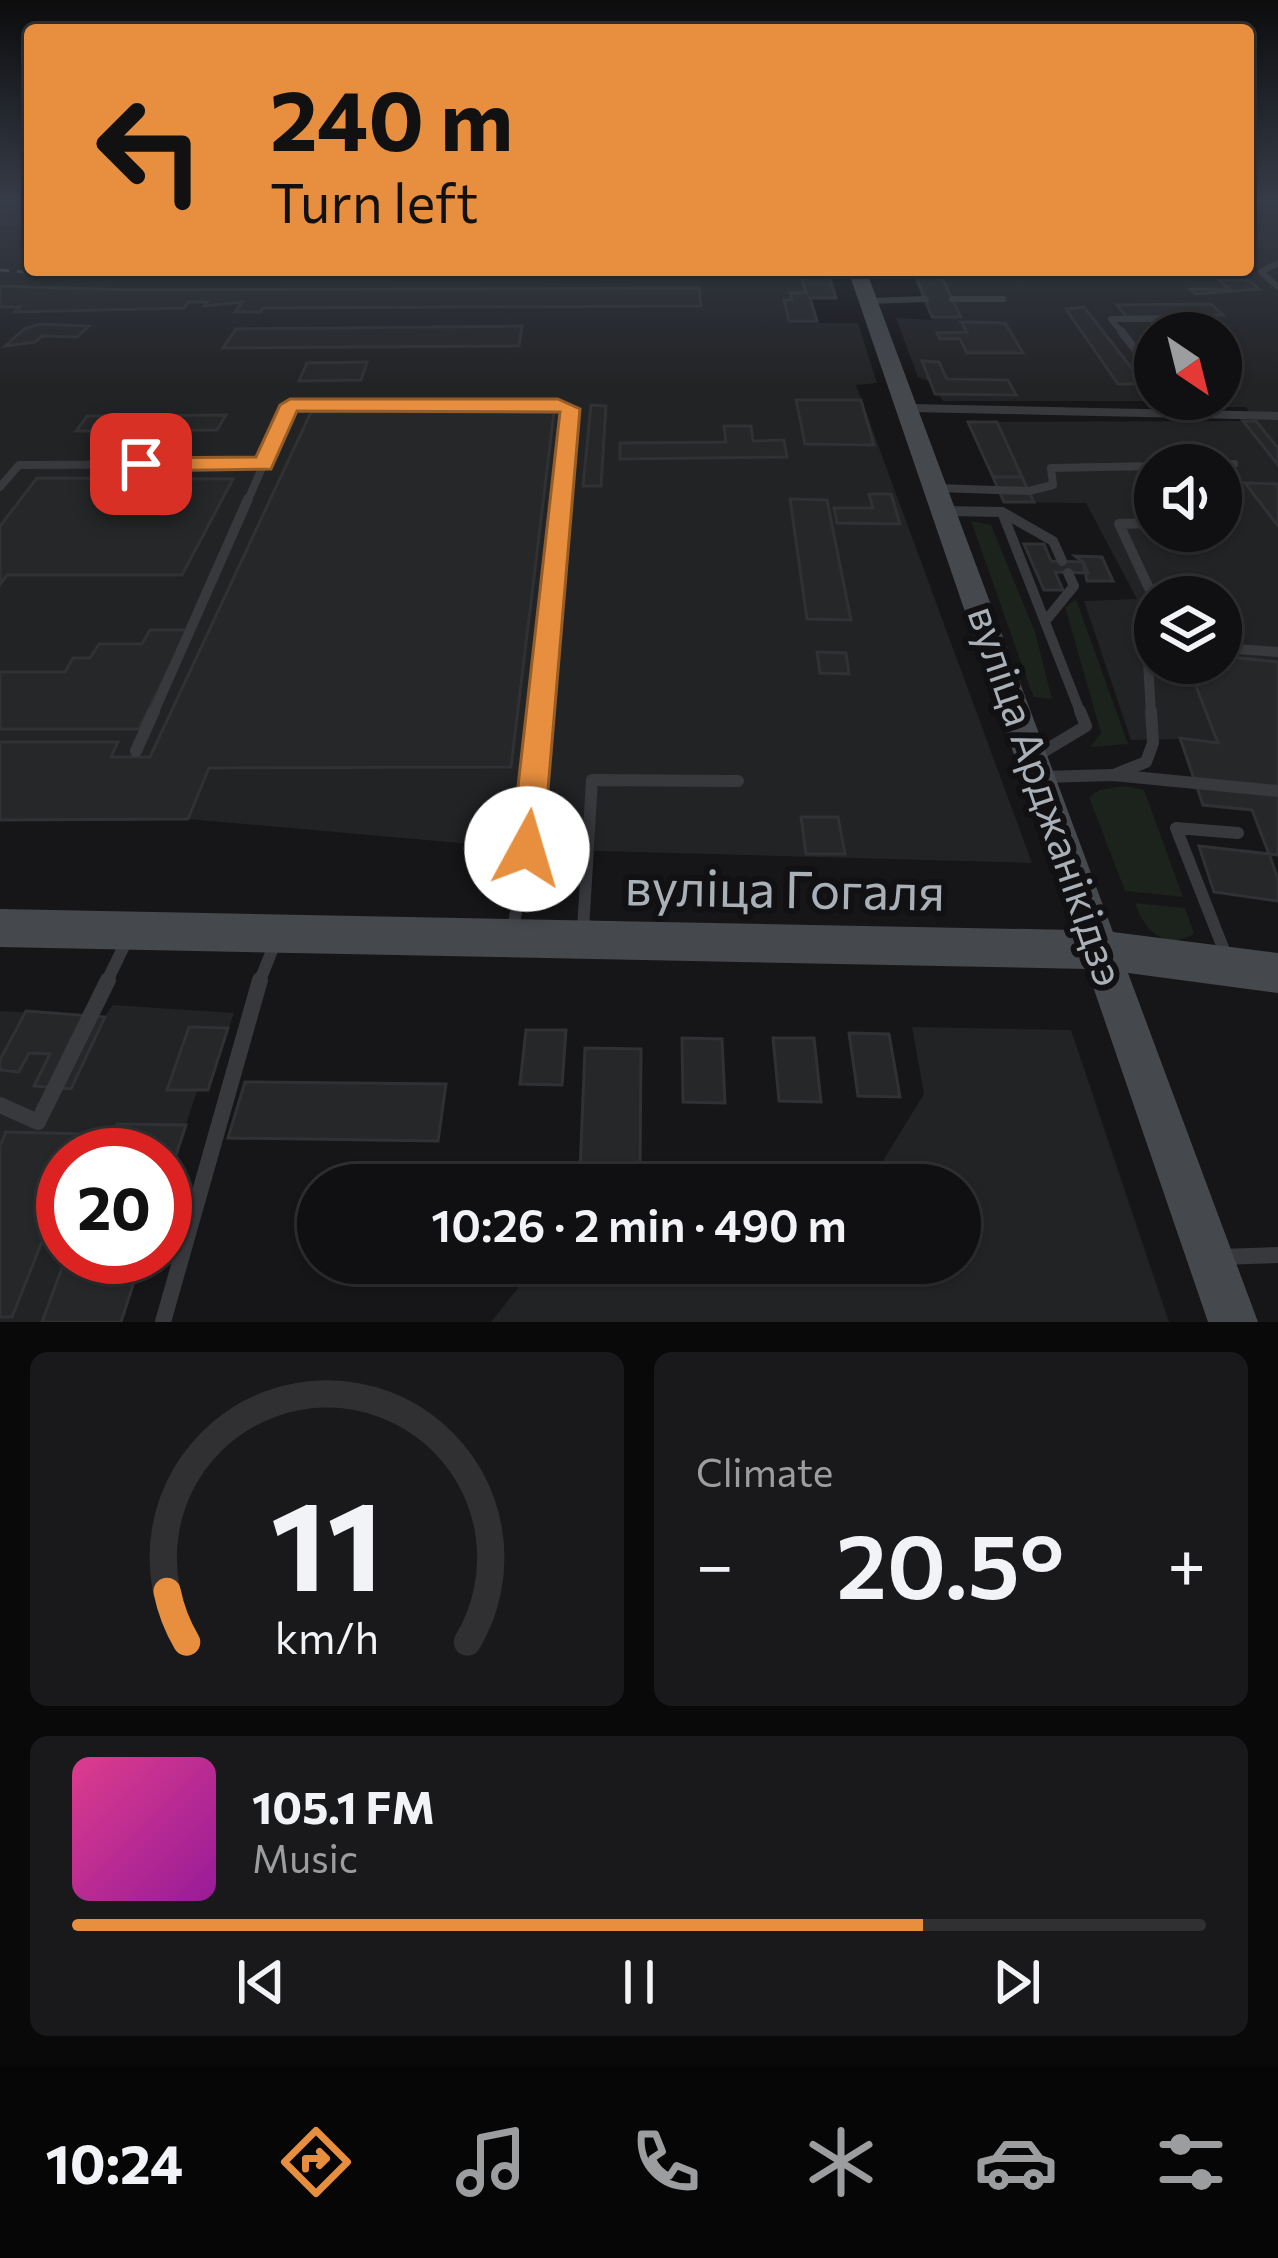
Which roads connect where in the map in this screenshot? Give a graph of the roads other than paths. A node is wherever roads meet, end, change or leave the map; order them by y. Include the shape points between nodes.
1 (1278, 263) edge
2 (859, 276) edge
3 (1278, 286) edge
4 (926, 299) dead end
5 (952, 299) dead end
6 (1003, 299) dead end
7 (868, 301) junction
8 (1134, 319) edge
9 (1134, 348) edge
10 (910, 409) junction
11 (1134, 412) edge
12 (1242, 415) edge
13 (1278, 416) edge
14 (263, 464) junction
15 (1134, 466) edge
16 (0, 487) edge
17 (942, 500) junction
18 (1002, 512) junction
19 (1134, 524) edge
20 (1143, 576) edge
21 (1047, 619) junction
22 (1242, 649) edge
23 (1278, 652) edge
24 (1149, 684) edge
25 (136, 751) dead end
26 (1037, 768) junction
27 (1112, 775) junction
28 (738, 782) dead end
29 (1278, 791) edge
30 (1238, 832) dead end
31 (0, 928) edge
32 (131, 931) junction
33 (279, 934) junction
34 (511, 938) junction
35 (583, 939) junction
36 (1099, 950) junction
37 (1231, 967) junction
38 (1278, 973) edge
39 (0, 1105) edge
40 (1278, 1255) edge
41 (1210, 1257) junction
42 (163, 1322) edge
43 (1233, 1322) edge

1 - 3 lane via 1261,272
2 - 7 main road, вуліца Арджанікідзэ
4 - 7 lane
5 - 6 lane
7 - 10 main road, вуліца Арджанікідзэ
8 - 9 lane via 1111,319
10 - 11 lane
10 - 17 main road, вуліца Арджанікідзэ
12 - 13 lane
14 - 16 lane via 19,465
14 - 25 lane
14 - 34 lane via 290,405 570,409 527,849
15 - 17 lane via 1051,468 1053,485
17 - 18 lane
17 - 26 main road, вуліца Арджанікідзэ
18 - 21 lane
18 - 21 lane via 1053,541 1074,586
19 - 20 lane via 1119,524
21 - 26 lane via 1086,725
22 - 23 lane
24 - 27 lane via 1153,743 1146,762
26 - 27 lane
26 - 36 main road, вуліца Арджанікідзэ
27 - 29 lane
28 - 35 lane via 592,780
30 - 37 lane via 1176,828
31 - 32 main road, вуліца Гогаля
32 - 33 main road, вуліца Гогаля
32 - 39 lane via 38,1122
33 - 34 main road, вуліца Гогаля
33 - 42 lane
34 - 35 main road, вуліца Гогаля
35 - 36 main road, вуліца Гогаля
36 - 37 main road, вуліца Гогаля
36 - 41 main road, вуліца Арджанікідзэ
37 - 38 main road, вуліца Гогаля
40 - 41 lane
41 - 43 main road, вуліца Арджанікідзэ

